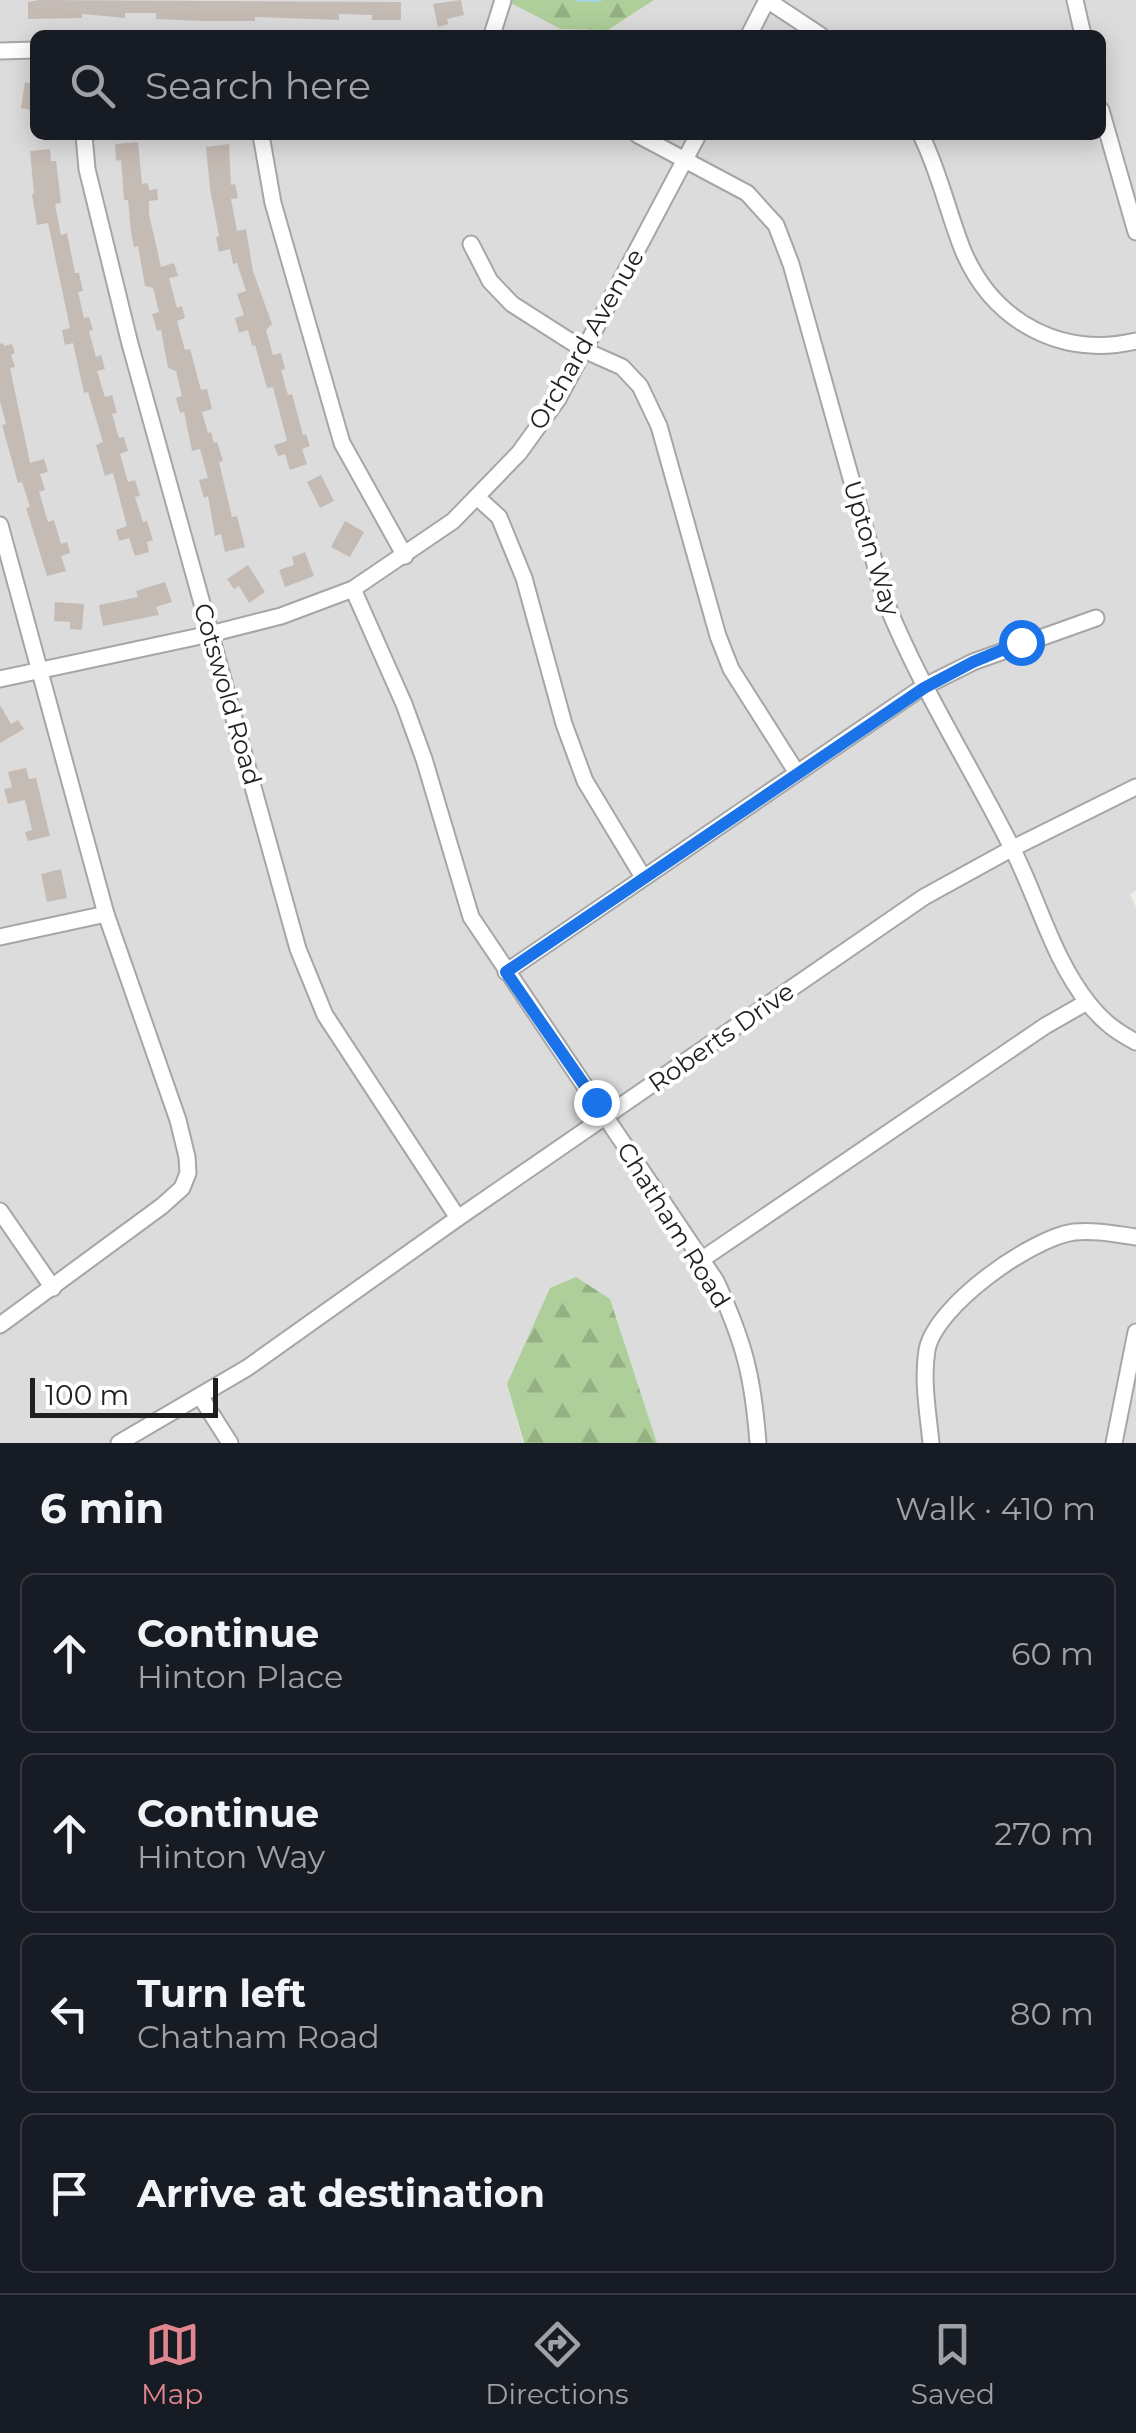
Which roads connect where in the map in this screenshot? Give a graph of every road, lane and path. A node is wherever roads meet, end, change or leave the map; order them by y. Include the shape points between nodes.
1 (503, 0) edge
2 (767, 0) edge
3 (1075, 0) edge
4 (494, 30) edge
5 (752, 30) edge
6 (812, 30) edge
7 (1082, 30) edge
8 (30, 50) edge
9 (0, 51) edge
10 (1106, 127) edge
11 (85, 140) edge
12 (263, 140) edge
13 (648, 140) edge
14 (695, 140) edge
15 (923, 140) edge
16 (686, 158) junction
17 (1136, 232) edge
18 (471, 244) dead end
19 (1136, 341) edge
20 (584, 350) junction
21 (476, 497) junction
22 (0, 525) edge
23 (405, 556) junction
24 (353, 589) junction
25 (1096, 618) dead end
26 (210, 634) junction
27 (40, 671) junction
28 (0, 679) edge
29 (924, 688) junction
30 (798, 772) junction
31 (1136, 787) edge
32 (1012, 848) junction
33 (643, 878) junction
34 (106, 914) junction
35 (0, 936) edge
36 (506, 972) junction
37 (1087, 1002) junction
38 (1136, 1042) edge
39 (606, 1118) junction
40 (0, 1211) edge
41 (458, 1218) junction
42 (1136, 1237) edge
43 (701, 1260) junction
44 (53, 1288) junction
45 (0, 1326) edge
46 (1136, 1332) edge
47 (200, 1396) junction
48 (120, 1443) edge
49 (230, 1443) edge
50 (758, 1443) edge
51 (931, 1443) edge
52 (1114, 1443) edge

1 - 4 street
2 - 5 street
2 - 6 street
3 - 7 street
8 - 9 street
10 - 17 street
11 - 26 street, Cotswold Road via 130,344
12 - 23 street via 273,203 342,443
13 - 16 street, Upton Way
14 - 16 street, Orchard Avenue
15 - 19 street via 964,253 1008,313 1044,337 1077,345
16 - 20 street, Orchard Avenue
16 - 29 street, Upton Way via 747,193 776,224 885,600
18 - 20 street via 490,282 512,304
20 - 21 street, Orchard Avenue via 528,440
20 - 30 street via 622,367 640,386 659,426 724,652
21 - 23 street, Orchard Avenue
21 - 33 street via 499,518 524,578 585,780
22 - 27 street
23 - 24 street, Orchard Avenue
24 - 26 street, Orchard Avenue
24 - 36 street, Chatham Road via 404,704 471,918
25 - 29 street via 973,662
26 - 27 street, Orchard Avenue
26 - 41 street, Cotswold Road via 298,949 325,1015
27 - 28 street, Orchard Avenue
27 - 34 street
29 - 30 street
29 - 32 street, Upton Way
30 - 33 street
31 - 32 street, Roberts Drive
32 - 37 street, Upton Way
32 - 39 street, Roberts Drive via 924,897
33 - 36 street
34 - 35 street
34 - 44 street via 178,1120 188,1173 162,1206
36 - 39 street, Chatham Road
37 - 38 street, Upton Way
37 - 43 street
39 - 41 street, Roberts Drive
39 - 43 street, Chatham Road
40 - 44 street
41 - 47 street, Roberts Drive
42 - 51 street via 1071,1232 970,1291 935,1328 928,1348
43 - 50 street, Chatham Road via 740,1334
44 - 45 street
46 - 52 street
47 - 48 street, Roberts Drive
47 - 49 street

